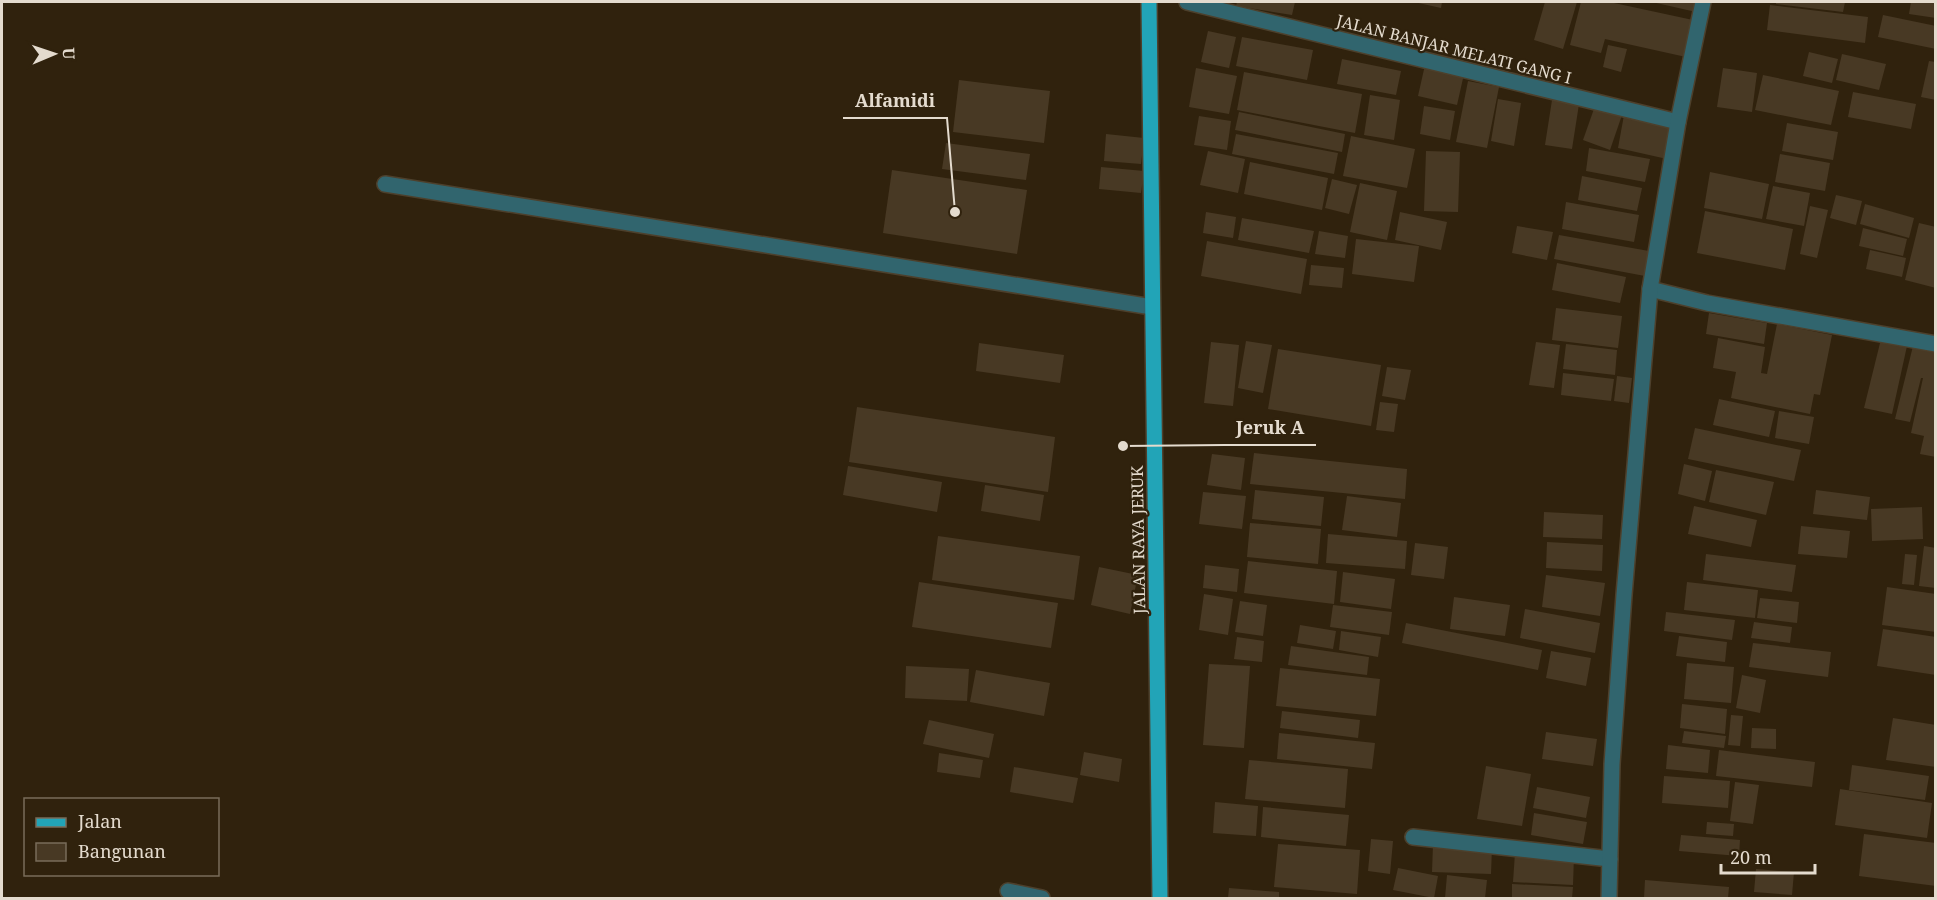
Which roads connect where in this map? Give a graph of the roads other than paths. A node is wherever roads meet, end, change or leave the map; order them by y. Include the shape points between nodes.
1 (1149, 2) edge
2 (1187, 2) edge
3 (1704, 2) edge
4 (1678, 122) junction
5 (385, 184) dead end
6 (1650, 289) junction
7 (1152, 307) junction
8 (1935, 345) edge
9 (1413, 837) dead end
10 (1610, 859) junction
11 (1008, 891) dead end
12 (1042, 898) edge
13 (1160, 898) edge
14 (1609, 898) edge

1 - 7 main road, JALAN RAYA JERUK
2 - 4 street, JALAN BANJAR MELATI GANG I
3 - 4 street
4 - 6 street
5 - 7 street
6 - 8 street
6 - 10 street via 1612,764
7 - 13 main road, JALAN RAYA JERUK
9 - 10 street
10 - 14 street
11 - 12 street

